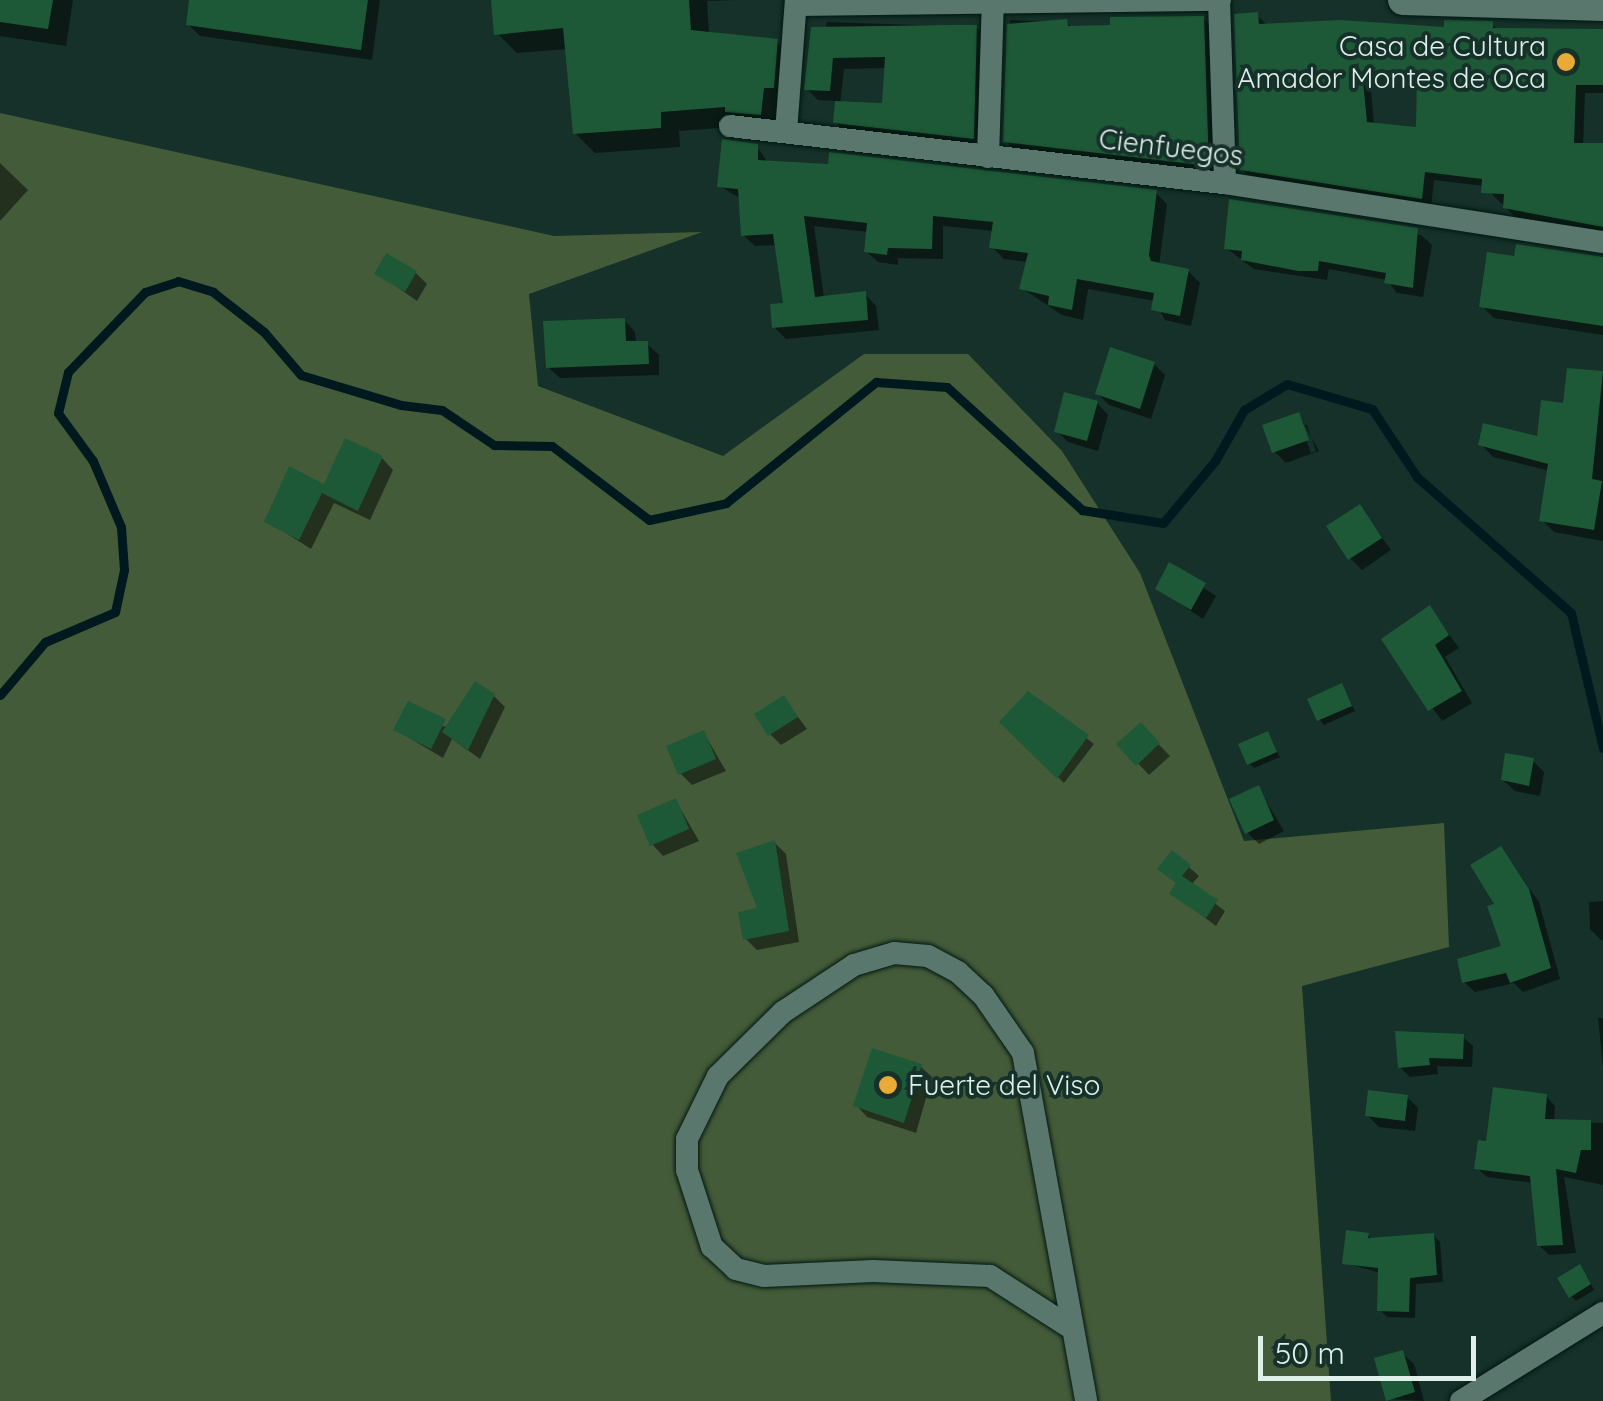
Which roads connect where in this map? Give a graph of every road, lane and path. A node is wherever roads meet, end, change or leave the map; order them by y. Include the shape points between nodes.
1 (1220, 0) edge
2 (1403, 0) edge
3 (796, 2) edge
4 (993, 3) edge
5 (1603, 6) edge
6 (730, 126) dead end
7 (786, 132) junction
8 (988, 157) junction
9 (1226, 183) junction
10 (1603, 242) edge
11 (1603, 1313) edge
12 (1068, 1326) junction
13 (1086, 1401) edge
14 (1461, 1401) edge

1 - 4 street
1 - 9 street
2 - 5 street
3 - 4 street
3 - 7 street
4 - 8 street
6 - 7 street, Cienfuegos
7 - 8 street, Cienfuegos
8 - 9 street, Cienfuegos
9 - 10 street, Cienfuegos
11 - 14 street
12 - 12 street via 1023,1053 983,995 958,972 928,956 894,953 854,965 783,1012 718,1076 687,1139 688,1170 712,1247 736,1269 764,1276 990,1276
12 - 13 street

